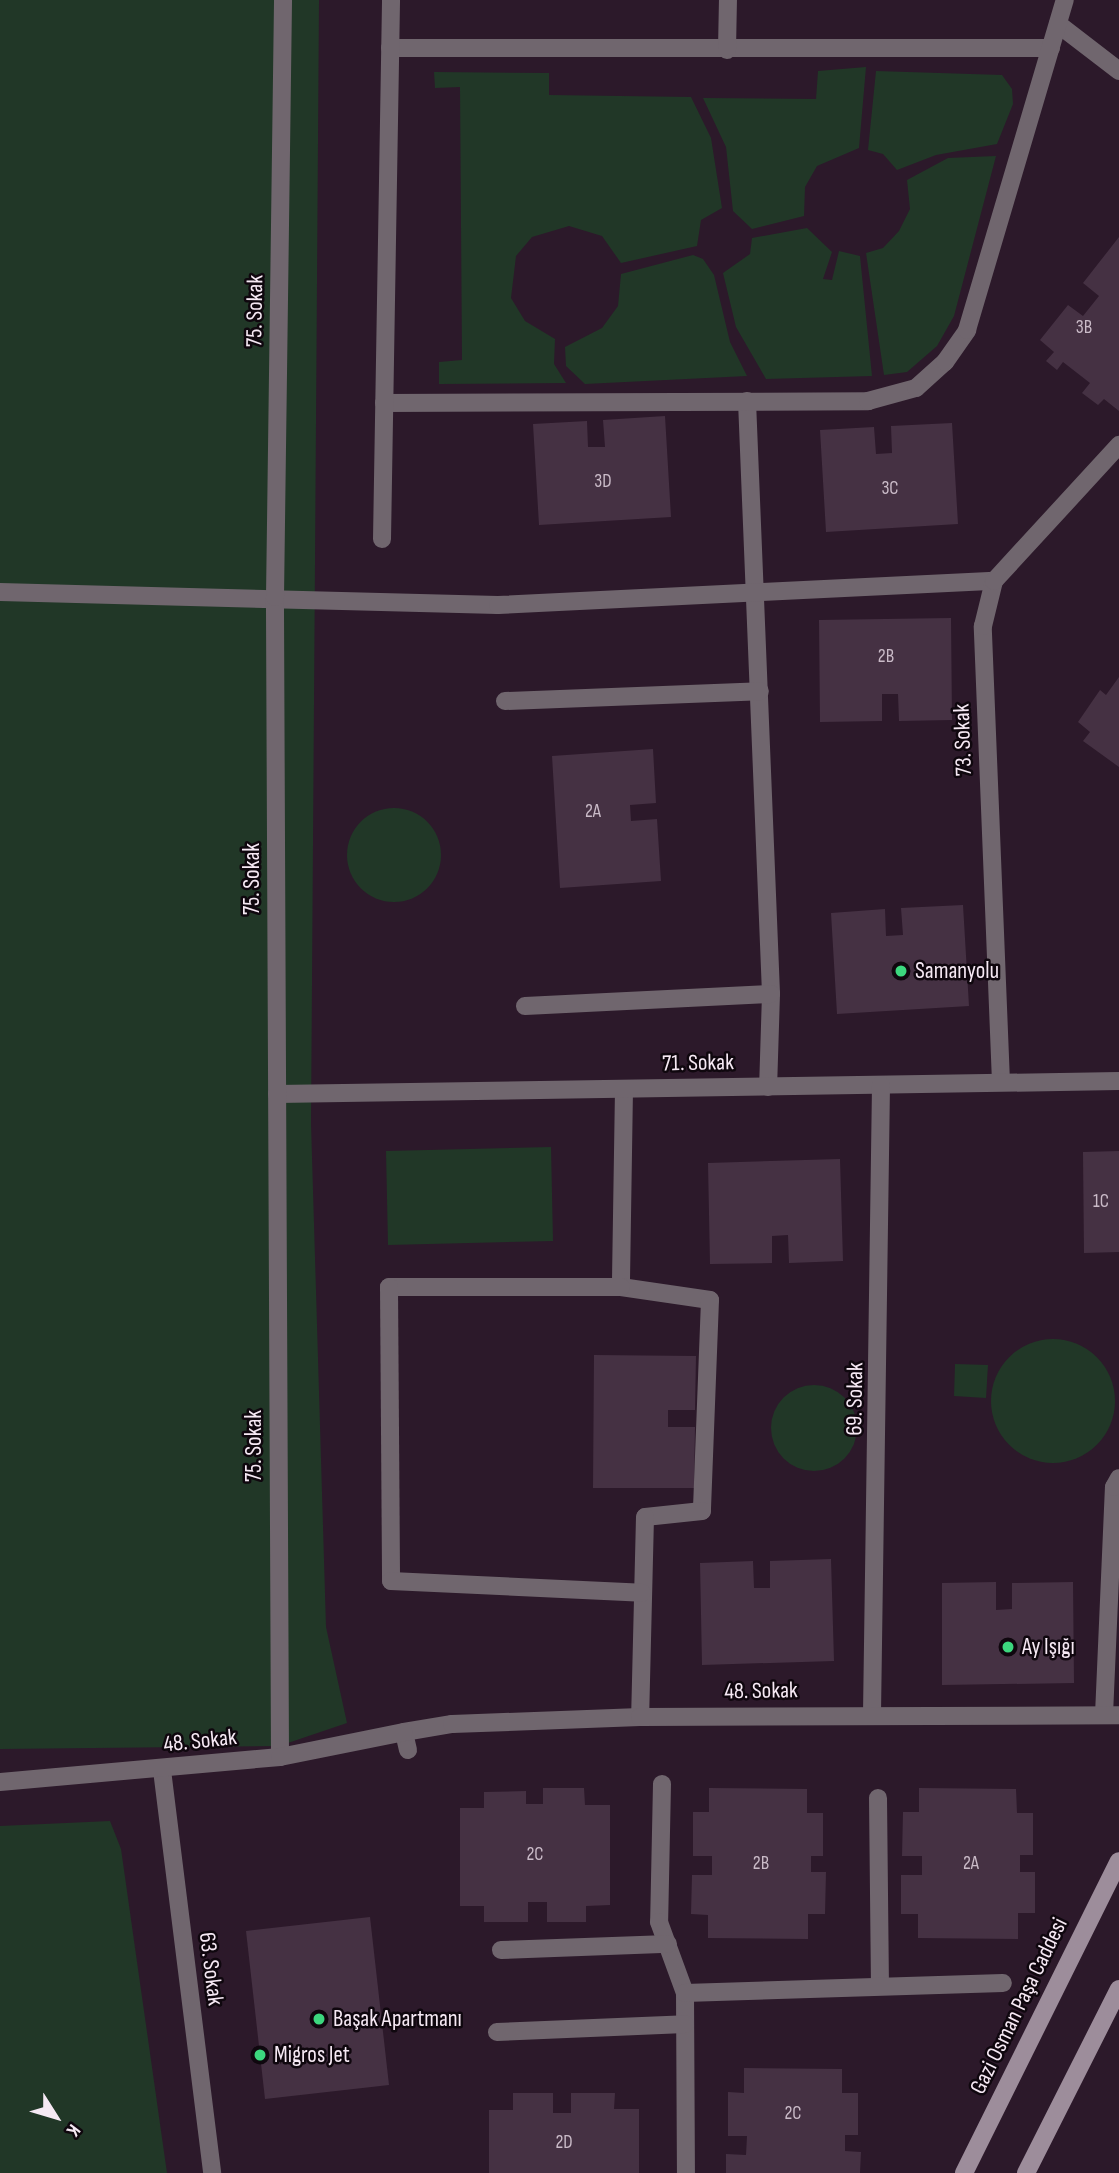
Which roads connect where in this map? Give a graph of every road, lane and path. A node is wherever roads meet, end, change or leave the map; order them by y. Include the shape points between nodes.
1 (283, 0) edge
2 (391, 0) edge
3 (728, 0) edge
4 (1065, 0) edge
5 (1058, 24) junction
6 (390, 48) junction
7 (1051, 48) junction
8 (727, 50) junction
9 (1119, 71) edge
10 (747, 401) junction
11 (384, 403) junction
12 (1119, 445) edge
13 (382, 539) dead end
14 (994, 581) junction
15 (0, 592) edge
16 (751, 594) junction
17 (275, 597) junction
18 (760, 691) junction
19 (505, 701) dead end
20 (771, 994) junction
21 (525, 1006) dead end
22 (1119, 1081) edge
23 (1001, 1082) junction
24 (881, 1085) junction
25 (768, 1087) junction
26 (624, 1089) junction
27 (277, 1094) junction
28 (621, 1287) junction
29 (1119, 1478) edge
30 (642, 1593) junction
31 (872, 1714) junction
32 (1112, 1715) edge
33 (640, 1717) junction
34 (404, 1732) junction
35 (408, 1751) dead end
36 (280, 1757) junction
37 (162, 1770) junction
38 (0, 1782) edge
39 (662, 1784) dead end
40 (877, 1798) dead end
41 (1119, 1861) edge
42 (668, 1944) junction
43 (501, 1950) dead end
44 (1003, 1983) dead end
45 (880, 1986) junction
46 (1119, 1989) edge
47 (685, 1993) junction
48 (685, 2024) junction
49 (497, 2032) dead end
50 (212, 2173) edge
51 (686, 2173) edge
52 (964, 2173) edge
53 (1026, 2173) edge

1 - 17 street, 75. Sokak
2 - 6 street
3 - 8 street
4 - 5 street
5 - 7 street
5 - 9 street
6 - 8 street
6 - 11 street
7 - 8 street
7 - 10 street via 967,330 945,362 916,388 885,398
10 - 11 street
10 - 16 street
11 - 13 street
12 - 14 street
14 - 16 street
14 - 23 street, 73. Sokak via 984,626
15 - 17 street
16 - 17 street via 498,606
16 - 18 street
17 - 27 street, 75. Sokak
18 - 19 street
18 - 20 street
20 - 21 street
20 - 25 street
22 - 23 street, 71. Sokak
23 - 24 street, 71. Sokak
24 - 25 street, 71. Sokak
24 - 31 street, 69. Sokak
25 - 26 street, 71. Sokak
26 - 27 street, 71. Sokak
26 - 28 street
27 - 36 street, 75. Sokak
28 - 30 street via 710,1300 702,1511 645,1517
28 - 30 street via 389,1287 391,1581
29 - 32 street via 1114,1486
30 - 33 street
31 - 32 street, 48. Sokak
31 - 33 street, 48. Sokak
33 - 34 street, 48. Sokak via 452,1724
34 - 35 street
34 - 36 street, 48. Sokak
36 - 37 street, 48. Sokak
37 - 38 street, 48. Sokak
37 - 50 street, 63. Sokak
39 - 42 street via 659,1922
40 - 45 street
41 - 52 street, Gazi Osman Paşa Caddesi
42 - 43 street
42 - 47 street
44 - 45 street
45 - 47 street
46 - 53 street
47 - 48 street
48 - 49 street
48 - 51 street

